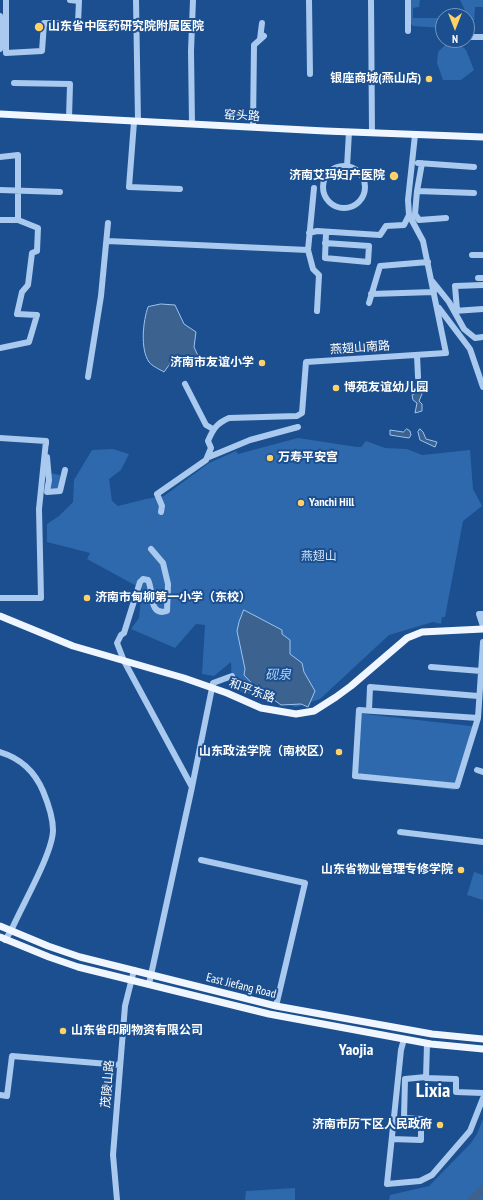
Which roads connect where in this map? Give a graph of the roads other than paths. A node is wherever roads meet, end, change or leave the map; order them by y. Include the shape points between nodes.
1 (6, 0) edge
2 (70, 0) edge
3 (136, 0) edge
4 (193, 0) edge
5 (309, 0) edge
6 (371, 0) edge
7 (408, 0) edge
8 (0, 16) edge
9 (262, 23) dead end
10 (408, 31) dead end
11 (0, 49) edge
12 (310, 74) dead end
13 (14, 83) dead end
14 (0, 114) edge
15 (69, 118) junction
16 (136, 122) junction
17 (192, 124) junction
18 (253, 127) junction
19 (349, 132) junction
20 (372, 133) junction
21 (416, 135) junction
22 (483, 137) edge
23 (0, 156) edge
24 (412, 163) junction
25 (422, 163) junction
26 (347, 166) junction
27 (474, 167) dead end
28 (314, 188) dead end
29 (180, 189) dead end
30 (0, 190) edge
31 (18, 191) junction
32 (417, 191) junction
33 (60, 192) dead end
34 (474, 193) dead end
35 (409, 215) junction
36 (446, 218) dead end
37 (0, 220) edge
38 (18, 220) junction
39 (108, 223) dead end
40 (309, 233) junction
41 (326, 233) dead end
42 (107, 241) junction
43 (325, 243) junction
44 (308, 250) junction
45 (472, 255) dead end
46 (483, 255) edge
47 (428, 262) junction
48 (432, 281) junction
49 (483, 285) edge
50 (434, 292) junction
51 (372, 294) junction
52 (369, 303) dead end
53 (438, 307) junction
54 (483, 309) edge
55 (455, 310) junction
56 (317, 311) dead end
57 (483, 337) edge
58 (0, 348) edge
59 (417, 355) junction
60 (88, 377) dead end
61 (418, 377) dead end
62 (185, 384) dead end
63 (483, 387) edge
64 (298, 427) dead end
65 (213, 429) junction
66 (0, 438) edge
67 (46, 441) junction
68 (209, 457) junction
69 (65, 470) dead end
70 (161, 512) dead end
71 (151, 549) dead end
72 (0, 598) edge
73 (483, 614) edge
74 (0, 616) edge
75 (483, 626) edge
76 (483, 629) edge
77 (483, 642) edge
78 (124, 661) junction
79 (431, 667) dead end
80 (481, 671) junction
81 (232, 676) dead end
82 (212, 689) junction
83 (478, 696) dead end
84 (369, 710) junction
85 (478, 718) junction
86 (0, 752) edge
87 (192, 787) junction
88 (400, 832) dead end
89 (483, 842) edge
90 (201, 860) dead end
91 (0, 926) edge
92 (11, 931) junction
93 (2, 939) edge
94 (134, 970) junction
95 (151, 975) junction
96 (132, 980) junction
97 (149, 984) junction
98 (276, 1006) junction
99 (404, 1039) junction
100 (483, 1039) edge
101 (427, 1044) junction
102 (483, 1049) edge
103 (120, 1065) junction
104 (426, 1077) junction
105 (483, 1093) edge
106 (0, 1095) edge
107 (483, 1098) edge
108 (392, 1140) junction
109 (117, 1200) edge

1 - 2 street via 6,53 42,52 44,23 78,23 79,1
3 - 16 street
4 - 17 street
5 - 12 street
6 - 20 street
7 - 10 street
8 - 11 street
9 - 18 street via 262,38 254,46
13 - 15 street via 70,84
14 - 15 main road, 窑头路
15 - 16 main road, 窑头路
16 - 17 main road, 窑头路
16 - 29 street via 129,187
17 - 18 main road, 窑头路
18 - 19 main road, 窑头路
19 - 20 main road, 窑头路
19 - 26 street
20 - 21 main road, 窑头路
21 - 22 main road, 窑头路
21 - 24 street, 燕翅山南路
23 - 31 street via 18,155
24 - 25 street
24 - 35 street, 燕翅山南路
25 - 27 street
25 - 32 street
26 - 26 street via 334,169 323,185 326,198 331,204 343,208 356,204 361,199 365,186 359,173
28 - 40 street
30 - 31 street
31 - 33 street
31 - 38 street
32 - 34 street
32 - 36 street via 415,214 419,220
35 - 40 street via 404,225 386,226 380,234 317,231
35 - 47 street, 燕翅山南路 via 423,241
37 - 38 street
38 - 58 street via 38,228 37,251 32,254 28,285 22,292 17,314 36,315 29,342
39 - 42 street
40 - 44 street
41 - 43 street
42 - 44 street
42 - 60 street
43 - 43 street via 325,258 368,262 368,246
44 - 56 street via 313,269 320,275
45 - 46 street
47 - 48 street, 燕翅山南路
47 - 51 street via 380,266
48 - 50 street, 燕翅山南路
48 - 55 street
49 - 55 street via 456,286
50 - 51 street
50 - 53 street, 燕翅山南路
51 - 52 street
53 - 59 street, 燕翅山南路 via 446,353
53 - 63 street via 470,348
54 - 55 street
55 - 57 street via 464,329 475,338
59 - 61 street
59 - 65 street, 燕翅山南路 via 306,362 302,413 297,416 229,418
62 - 65 street via 206,425
64 - 68 street via 250,440
65 - 68 street via 208,441 211,448
66 - 67 street
67 - 69 street via 47,492 60,491
67 - 72 street via 39,509 41,598
68 - 70 street via 157,494 162,506
71 - 78 street via 163,563 168,584 168,611 157,611 154,608 151,585 148,580 143,579 124,633 117,643
73 - 75 street via 479,614
74 - 78 main road, 和平东路 via 73,646
76 - 82 main road, 和平东路 via 422,632 407,638 351,686 314,710 296,714 261,708
77 - 80 street
78 - 82 main road, 和平东路
78 - 87 street
79 - 80 street
80 - 85 street
81 - 82 street via 213,683
82 - 87 street
83 - 84 street via 370,687
84 - 85 street
84 - 85 street via 359,710 355,776 457,786
86 - 92 street via 13,756 38,778 49,807 53,830 49,849
87 - 95 street
88 - 89 street
90 - 98 street via 305,883
91 - 92 main road, East Jiefang Road
92 - 93 street
92 - 94 main road, East Jiefang Road via 80,957
93 - 96 main road, East Jiefang Road via 78,967
94 - 95 main road, East Jiefang Road
94 - 96 street, 茂陵山路
95 - 97 street
95 - 98 main road, East Jiefang Road
96 - 97 main road, East Jiefang Road
96 - 103 street, 茂陵山路 via 125,1006
97 - 99 main road, East Jiefang Road via 269,1014
98 - 100 main road, East Jiefang Road via 432,1034
99 - 101 main road, East Jiefang Road
99 - 108 street
101 - 102 main road, East Jiefang Road
101 - 104 street
103 - 106 street via 12,1056 7,1096
103 - 109 street, 茂陵山路 via 113,1155
104 - 105 street via 456,1080 456,1092
104 - 108 street via 405,1079 404,1118 421,1119 421,1140
107 - 108 street via 470,1132 432,1175 420,1181 387,1184

